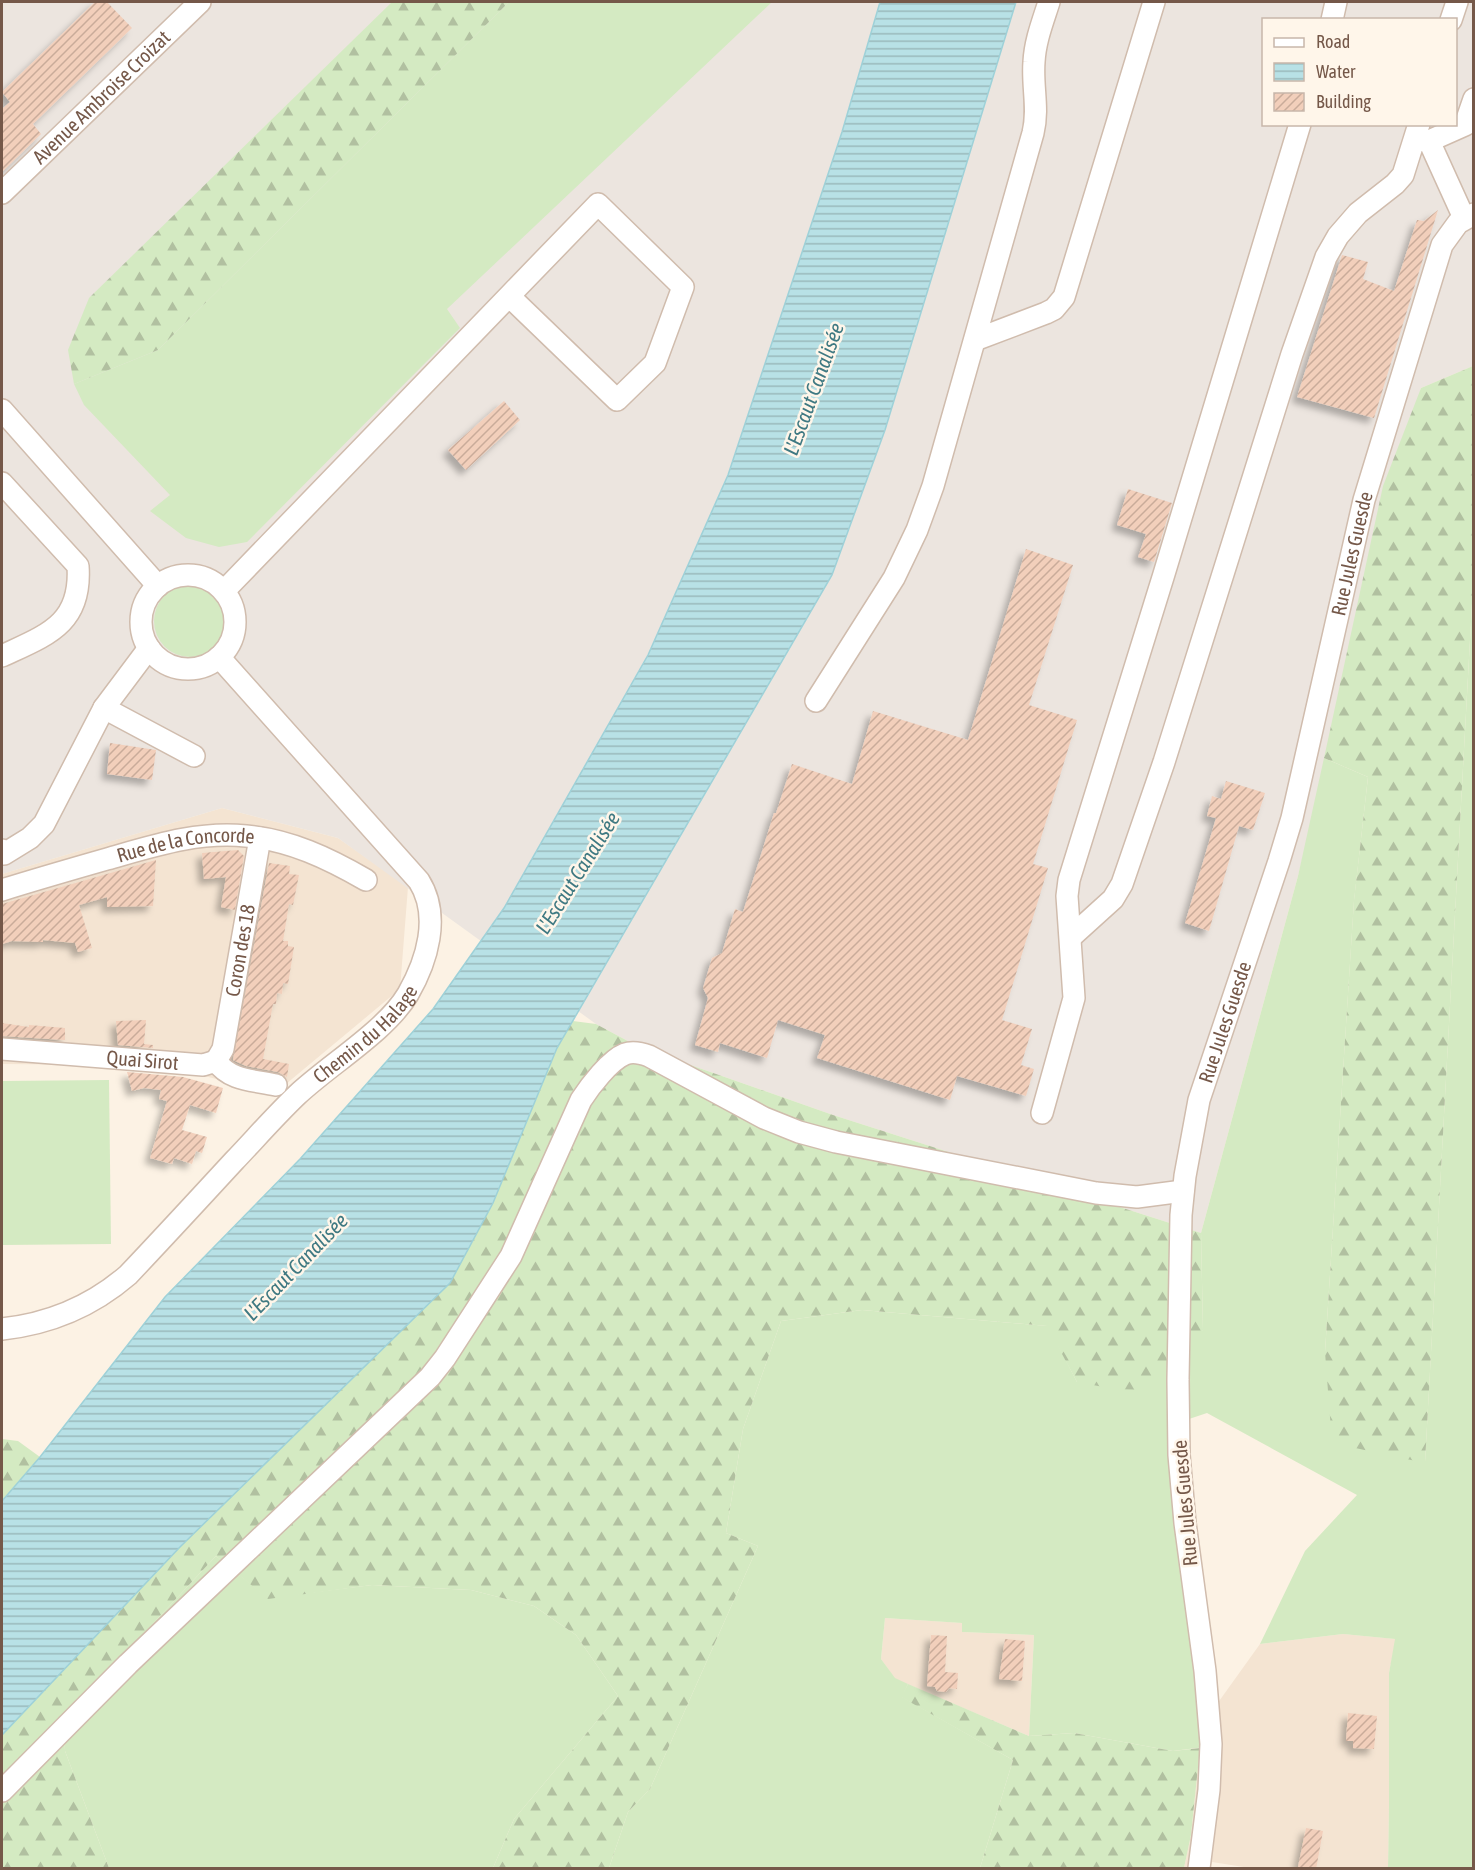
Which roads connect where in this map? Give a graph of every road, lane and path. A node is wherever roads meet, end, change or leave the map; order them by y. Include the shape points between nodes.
1 (1049, 2) edge
2 (1154, 2) edge
3 (1336, 2) edge
4 (1457, 2) edge
5 (196, 3) edge
6 (1332, 18) edge
7 (1452, 18) edge
8 (1473, 99) edge
9 (1299, 126) edge
10 (1421, 135) edge
11 (2, 193) edge
12 (1469, 216) edge
13 (509, 296) junction
14 (975, 340) junction
15 (2, 410) edge
16 (2, 483) edge
17 (158, 586) junction
18 (224, 591) junction
19 (149, 648) junction
20 (2, 656) edge
21 (219, 657) junction
22 (816, 701) dead end
23 (104, 708) junction
24 (194, 756) dead end
25 (260, 838) junction
26 (2, 850) edge
27 (366, 879) dead end
28 (2, 890) edge
29 (1071, 938) junction
30 (2, 1049) edge
31 (216, 1061) junction
32 (276, 1085) dead end
33 (1042, 1113) dead end
34 (1183, 1191) junction
35 (2, 1329) edge
36 (2, 1791) edge
37 (1199, 1869) edge

1 - 14 street via 1034,63 1035,123
2 - 14 street via 1064,297 1046,313
3 - 6 street
4 - 7 street
5 - 11 street, Avenue Ambroise Croizat
8 - 10 street via 1465,125
9 - 29 street via 1069,879
10 - 12 street
10 - 29 street via 1403,176 1358,213 1326,257 1122,884 1113,898
12 - 34 street, Rue Jules Guesde via 1452,229 1440,252 1374,461 1297,799 1199,1100
13 - 13 street via 617,400 655,363 683,287 598,204
13 - 18 street
14 - 22 street via 933,486 906,555
15 - 17 street
16 - 20 street via 78,566 79,583 76,601 58,627
17 - 18 street via 175,576 189,575 208,579
17 - 19 street via 142,612 142,631
18 - 21 street via 236,622 231,641
19 - 21 street via 163,662 182,668 202,667
19 - 23 street
21 - 35 street, Chemin du Halage via 419,881 430,915 423,964 397,1010 289,1104 128,1275 107,1292 69,1312
23 - 24 street
23 - 26 street via 44,824 30,838 4,854
25 - 27 street, Rue de la Concorde via 317,854
25 - 28 street, Rue de la Concorde via 237,835 174,840
25 - 31 street, Coron des 18 via 223,1050
29 - 33 street via 1073,1006
30 - 31 street, Quai Sirot via 203,1065
31 - 32 street via 232,1076
34 - 36 street via 1137,1197 1096,1194 816,1137 764,1118 649,1056 625,1054 581,1100 512,1256 430,1377 128,1664
34 - 37 street, Rue Jules Guesde via 1179,1455 1211,1744

